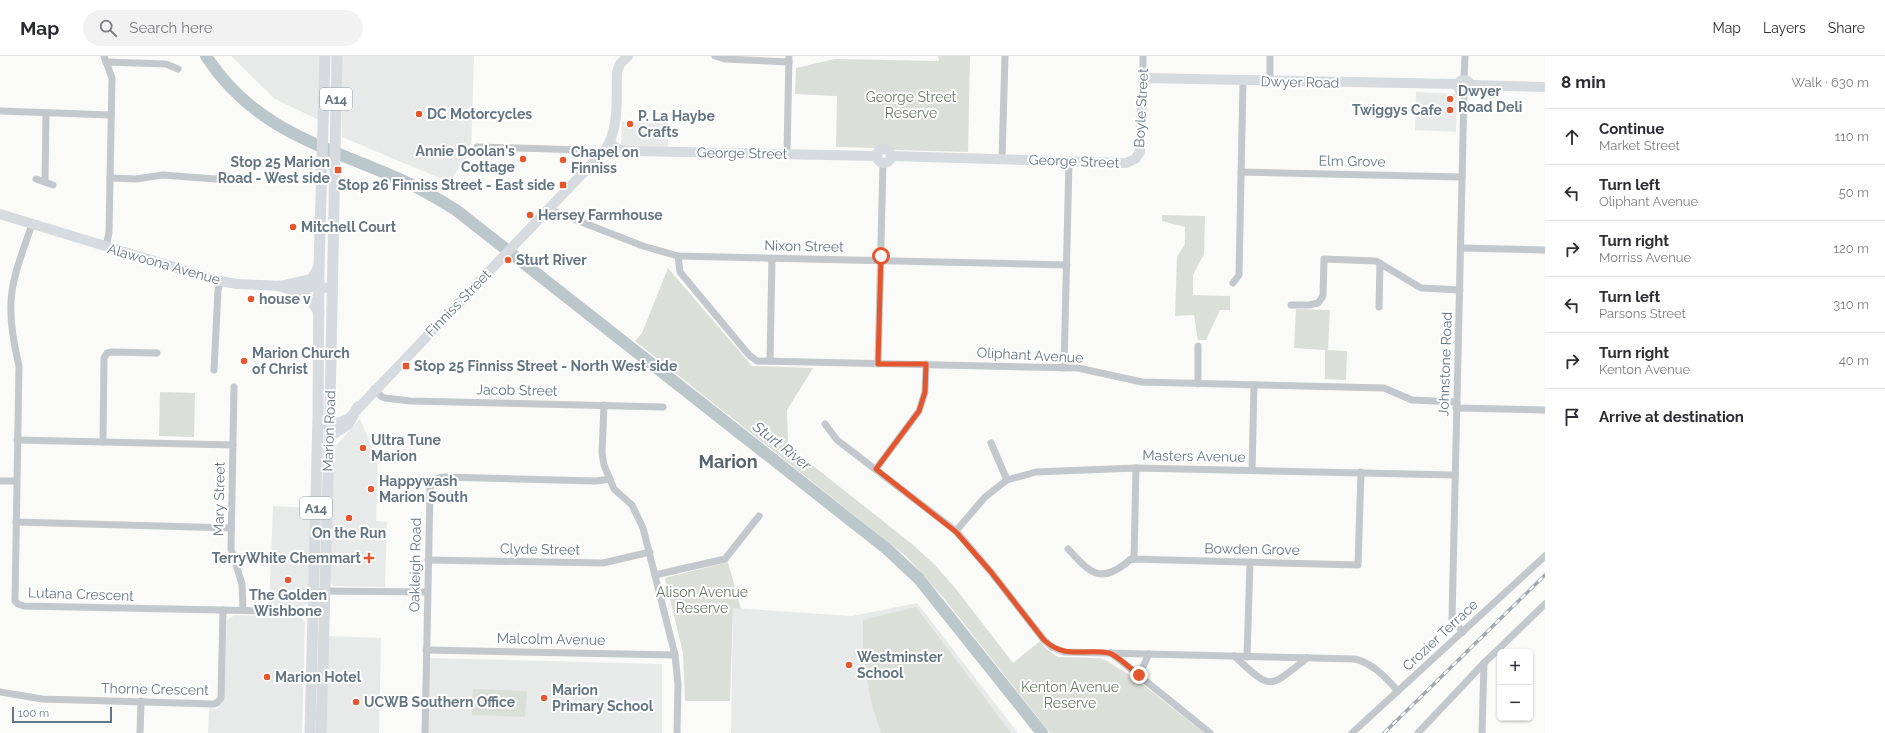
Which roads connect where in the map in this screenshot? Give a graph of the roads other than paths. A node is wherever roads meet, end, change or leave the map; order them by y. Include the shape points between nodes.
1 (325, 56) edge
2 (336, 56) edge
3 (715, 56) edge
4 (1005, 56) edge
5 (1143, 56) edge
6 (1270, 56) edge
7 (1465, 56) edge
8 (624, 57) edge
9 (105, 59) edge
10 (789, 59) edge
11 (178, 69) dead end
12 (1143, 78) junction
13 (1243, 81) junction
14 (1270, 81) junction
15 (1464, 85) junction
16 (1545, 87) edge
17 (0, 112) edge
18 (46, 113) junction
19 (111, 115) junction
20 (610, 143) junction
21 (477, 147) dead end
22 (787, 154) junction
23 (598, 159) junction
24 (880, 159) junction
25 (1002, 159) junction
26 (1135, 159) joint
27 (1069, 161) junction
28 (1241, 172) junction
29 (228, 176) dead end
30 (1462, 177) junction
31 (110, 178) junction
32 (36, 179) dead end
33 (45, 182) junction
34 (53, 185) dead end
35 (548, 209) junction
36 (0, 214) edge
37 (32, 224) junction
38 (106, 247) junction
39 (1461, 248) junction
40 (1545, 250) edge
41 (678, 256) junction
42 (772, 258) junction
43 (881, 260) junction
44 (1380, 263) junction
45 (1067, 265) junction
46 (319, 267) junction
47 (220, 281) junction
48 (1233, 283) dead end
49 (280, 286) junction
50 (319, 287) junction
51 (331, 288) junction
52 (1460, 290) junction
53 (1291, 305) dead end
54 (1379, 307) dead end
55 (319, 312) junction
56 (1198, 346) dead end
57 (157, 352) dead end
58 (770, 361) junction
59 (878, 364) junction
60 (926, 364) junction
61 (1064, 368) junction
62 (214, 370) dead end
63 (1198, 384) junction
64 (1254, 385) junction
65 (234, 387) dead end
66 (374, 390) junction
67 (604, 405) junction
68 (1457, 405) junction
69 (358, 407) junction
70 (662, 408) dead end
71 (1545, 410) edge
72 (324, 421) junction
73 (825, 424) dead end
74 (329, 437) junction
75 (18, 440) junction
76 (102, 442) junction
77 (991, 443) dead end
78 (233, 445) junction
79 (1136, 468) junction
80 (876, 469) junction
81 (1252, 470) junction
82 (1361, 472) junction
83 (1454, 475) junction
84 (610, 479) junction
85 (1007, 480) junction
86 (0, 481) edge
87 (16, 481) junction
88 (759, 516) dead end
89 (16, 522) junction
90 (231, 528) junction
91 (956, 532) junction
92 (1068, 549) dead end
93 (650, 552) junction
94 (1545, 556) edge
95 (1134, 559) junction
96 (428, 560) junction
97 (1250, 562) junction
98 (655, 575) junction
99 (319, 591) junction
100 (428, 592) junction
101 (1545, 604) edge
102 (223, 610) junction
103 (243, 610) junction
104 (313, 612) junction
105 (1463, 632) junction
106 (426, 650) junction
107 (1111, 653) junction
108 (1149, 654) junction
109 (675, 655) junction
110 (1234, 656) junction
111 (1247, 657) junction
112 (1307, 658) junction
113 (1484, 663) junction
114 (1139, 675) junction
115 (1398, 691) junction
116 (0, 692) edge
117 (141, 701) junction
118 (140, 733) edge
119 (310, 733) edge
120 (321, 733) edge
121 (425, 733) edge
122 (677, 733) edge
123 (1210, 733) edge
124 (1352, 733) edge
125 (1418, 733) edge
126 (1482, 733) edge

1 - 46 main road, Marion Road / A14
2 - 51 main road, Marion Road / A14
3 - 10 street via 725,59
4 - 25 street
5 - 12 street, Boyle Street
6 - 14 street
7 - 15 street, Johnstone Road
8 - 20 street, Finniss Street via 617,72 615,130
9 - 11 street via 166,64
9 - 19 street via 112,78
10 - 22 street
12 - 13 street, Dwyer Road
12 - 26 street, Boyle Street via 1140,152
13 - 14 street, Dwyer Road
13 - 28 street
14 - 15 street, Dwyer Road
15 - 16 street, Dwyer Road
15 - 30 street, Johnstone Road
17 - 18 street
18 - 19 street
18 - 33 street
19 - 31 street
20 - 22 street, George Street via 619,150 634,151
20 - 23 street, Finniss Street
21 - 23 street via 584,150
22 - 24 street, George Street
23 - 35 street, Finniss Street
24 - 25 street, George Street via 881,150 886,149 891,156
24 - 43 street
25 - 27 street, George Street
26 - 27 street, George Street via 1126,162
27 - 45 street
28 - 30 street, Elm Grove
28 - 48 street via 1239,275
29 - 31 street via 215,179 163,175 136,179
30 - 39 street, Johnstone Road
31 - 38 street via 109,232
32 - 33 street
33 - 34 street
35 - 41 street, Nixon Street via 643,246
35 - 66 street, Finniss Street
36 - 37 street, Alawoona Avenue
37 - 38 street, Alawoona Avenue
37 - 75 street, Lutana Crescent via 11,300 12,334 19,366
38 - 47 street, Alawoona Avenue
39 - 40 street
39 - 52 street, Johnstone Road
41 - 42 street, Nixon Street
41 - 58 street, Oliphant Avenue via 680,272 749,355 757,361
42 - 43 street, Nixon Street
42 - 58 street
43 - 45 street, Nixon Street
43 - 59 street
44 - 52 street via 1421,288
44 - 53 street via 1322,257 1322,296 1318,303
44 - 54 street
45 - 61 street
46 - 49 main road via 312,279
46 - 50 main road, Marion Road / A14
47 - 49 street, Alawoona Avenue
47 - 62 street
49 - 50 street, Alawoona Avenue
49 - 55 main road via 305,294
50 - 51 street, Alawoona Avenue
50 - 55 main road, Marion Road / A14
51 - 72 main road, Marion Road / A14
52 - 68 street, Johnstone Road
55 - 72 main road, Marion Road / A14
56 - 63 street
57 - 76 street via 107,353 104,358
58 - 59 street, Oliphant Avenue
59 - 60 street, Oliphant Avenue
60 - 61 street, Oliphant Avenue
60 - 80 street via 925,392 919,411
61 - 63 street, Oliphant Avenue via 1078,368 1142,382
63 - 64 street, Oliphant Avenue
64 - 68 street, Oliphant Avenue via 1384,388 1412,400
64 - 81 street
65 - 78 street, Mary Street
66 - 67 street, Jacob Street via 391,400
66 - 69 street, Finniss Street
67 - 70 street, Jacob Street
67 - 84 street via 602,453
68 - 71 street, Oliphant Avenue
68 - 83 street, Johnstone Road
69 - 72 street, Finniss Street via 348,419 337,423
69 - 74 main road via 348,424
72 - 74 main road, Marion Road / A14
72 - 99 main road, Marion Road / A14
73 - 80 street via 837,440
74 - 99 main road, Marion Road / A14
75 - 76 street
75 - 87 street, Lutana Crescent
76 - 78 street
77 - 85 street
78 - 90 street, Mary Street
79 - 81 street, Masters Avenue
79 - 85 street, Masters Avenue via 1042,471
79 - 95 street
80 - 91 street
81 - 82 street, Masters Avenue
82 - 83 street, Masters Avenue
82 - 97 street, Bowden Grove via 1358,565
83 - 105 street, Johnstone Road via 1452,619
84 - 93 street via 614,489 632,506
84 - 96 street, Oakleigh Road via 437,478 431,484 430,490
85 - 91 street, Masters Avenue via 985,497
86 - 87 street
87 - 89 street, Lutana Crescent
88 - 98 street via 725,559
89 - 90 street
89 - 102 street, Lutana Crescent via 14,596 18,604
90 - 103 street, Mary Street via 231,549 242,584
91 - 107 street via 1052,647 1064,652
92 - 95 street via 1083,566 1097,573 1115,572
93 - 96 street, Clyde Street via 603,563
93 - 98 street
94 - 105 street, Crozier Terrace
95 - 97 street, Bowden Grove
96 - 100 street, Oakleigh Road
97 - 111 street
98 - 109 street
99 - 100 street
99 - 104 main road, Marion Road / A14
99 - 120 main road, Marion Road / A14
100 - 106 street, Oakleigh Road
101 - 113 street
102 - 103 street, Lutana Crescent
102 - 117 street, Thorne Crescent via 218,702 214,704
103 - 104 street, Lutana Crescent
104 - 119 main road, Marion Road / A14
105 - 115 street, Crozier Terrace
106 - 109 street, Malcolm Avenue
106 - 121 street, Oakleigh Road
107 - 108 street
107 - 114 street
108 - 110 street
108 - 114 street
109 - 122 street via 678,684
110 - 111 street
110 - 112 street via 1262,680 1270,683 1278,681
111 - 112 street
112 - 115 street via 1362,661 1376,668
113 - 125 street
113 - 126 street
114 - 123 street
115 - 124 street, Crozier Terrace
116 - 117 street, Thorne Crescent via 42,699
117 - 118 street

